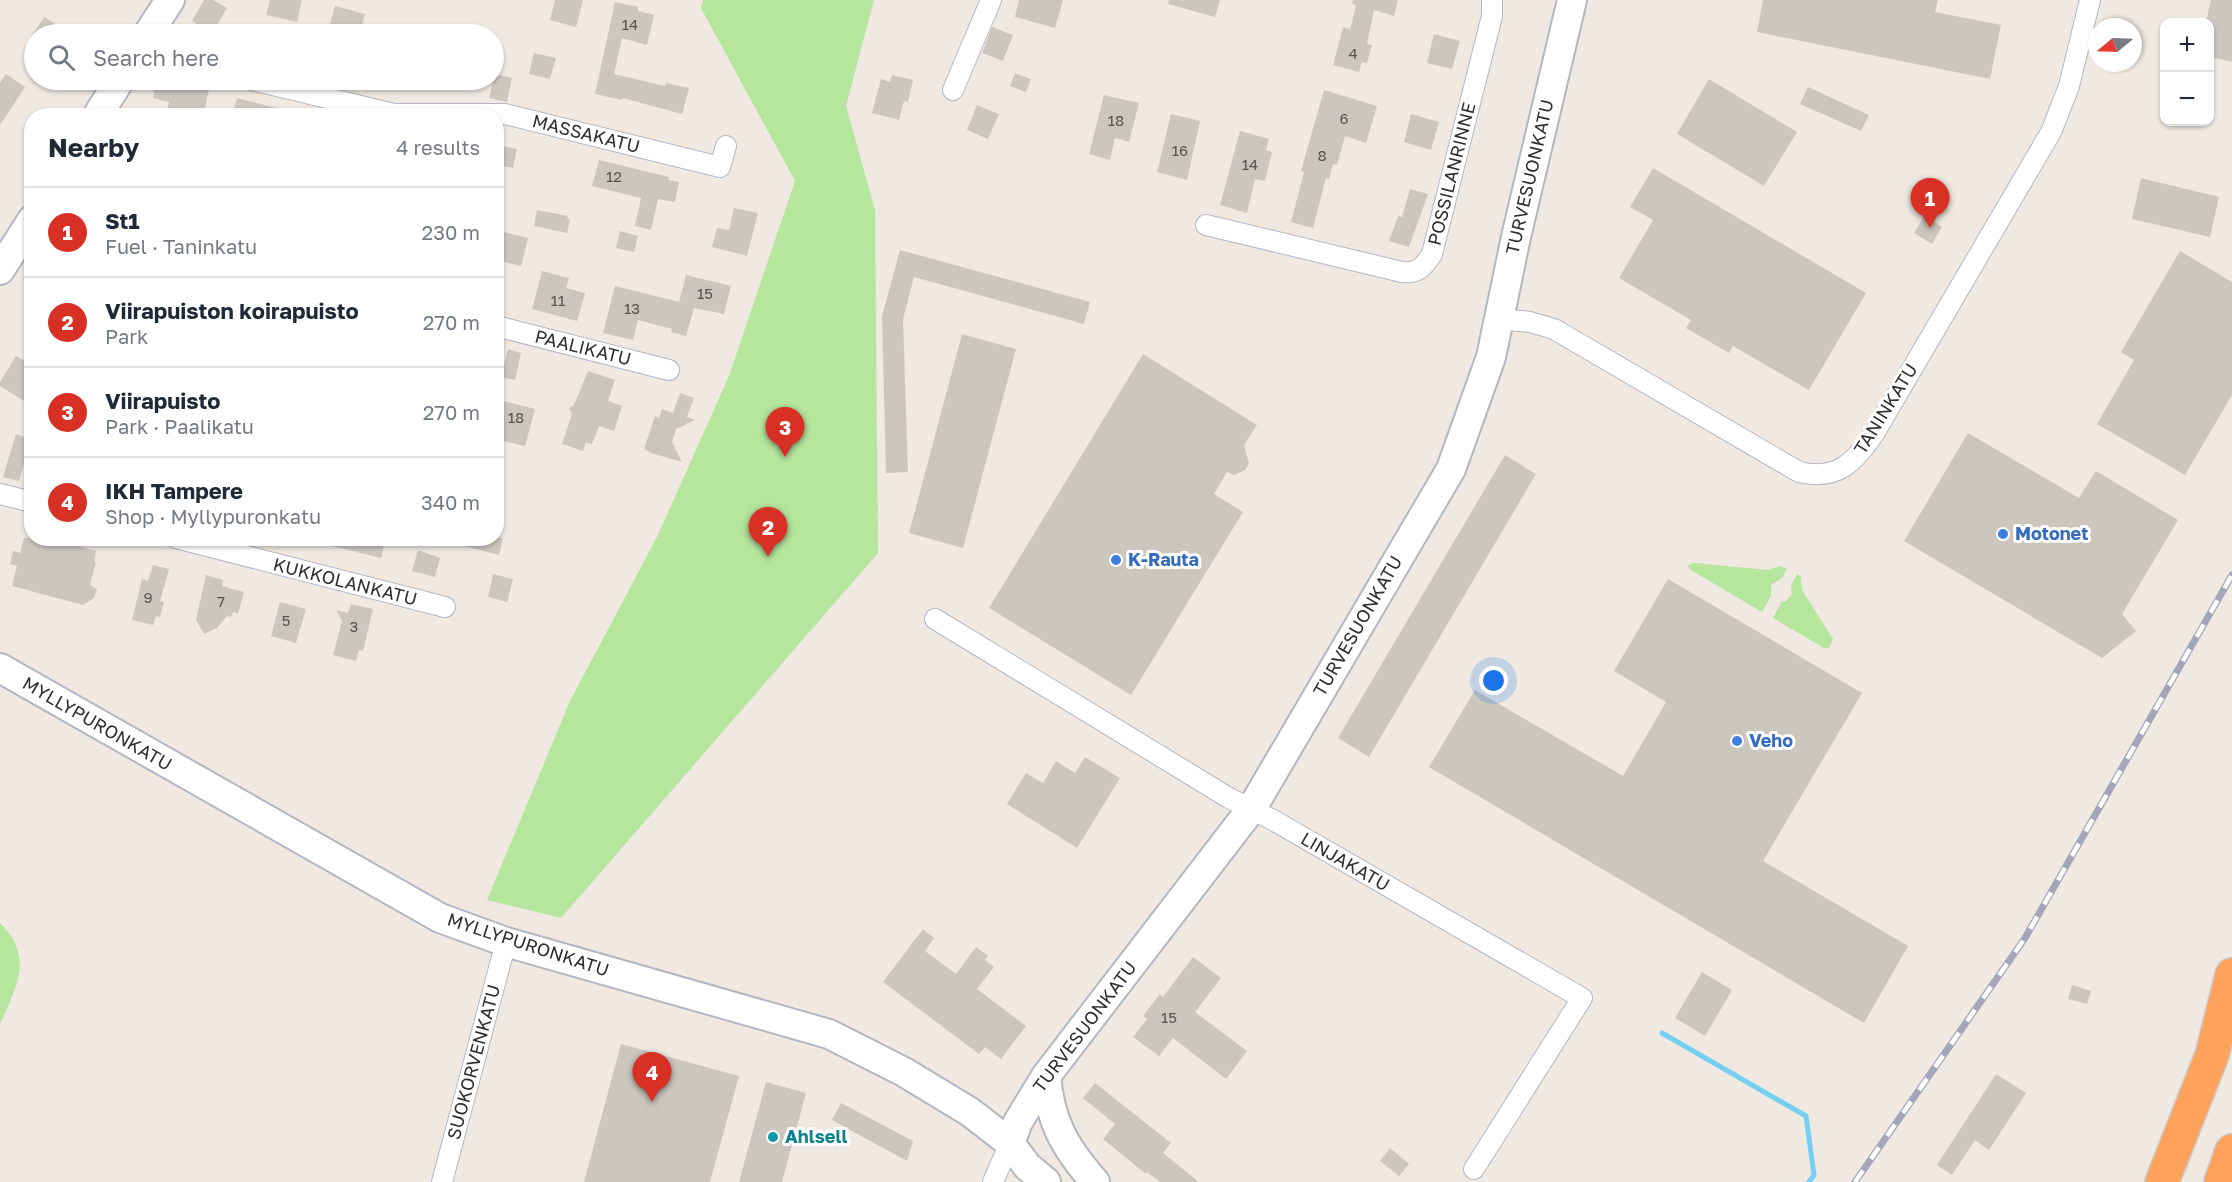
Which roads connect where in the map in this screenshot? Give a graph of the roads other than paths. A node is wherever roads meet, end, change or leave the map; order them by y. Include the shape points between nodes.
1 (170, 0) edge
2 (990, 0) edge
3 (1492, 0) edge
4 (1572, 0) edge
5 (2090, 0) edge
6 (154, 24) edge
7 (114, 90) edge
8 (294, 90) edge
9 (953, 90) dead end
10 (102, 108) edge
11 (369, 108) edge
12 (504, 114) edge
13 (726, 146) dead end
14 (1206, 225) dead end
15 (24, 232) edge
16 (0, 270) edge
17 (1499, 319) junction
18 (504, 328) edge
19 (669, 370) dead end
20 (0, 494) edge
21 (24, 500) edge
22 (207, 546) edge
23 (445, 607) dead end
24 (935, 619) dead end
25 (0, 668) edge
26 (1252, 808) junction
27 (506, 942) junction
28 (2232, 975) edge
29 (1046, 1076) junction
30 (1010, 1143) junction
31 (2232, 1151) edge
32 (1474, 1169) dead end
33 (442, 1182) edge
34 (993, 1182) edge
35 (1046, 1182) edge
36 (1075, 1182) edge
37 (1095, 1182) edge
38 (2162, 1182) edge
39 (2221, 1182) edge

1 - 6 main road
2 - 9 street
3 - 14 street, POSSILANRINNE via 1492,16 1432,254 1420,269 1411,274
4 - 17 main road, TURVESUONKATU
5 - 17 street, TANINKATU via 2069,86 2050,132 1875,432 1864,449 1843,468 1816,476 1799,472 1565,334 1530,322
7 - 10 main road
8 - 11 street, MASSAKATU
12 - 13 street, MASSAKATU via 720,167
15 - 16 main road
17 - 26 main road, TURVESUONKATU via 1491,357 1450,469
18 - 19 street, PAALIKATU
20 - 21 street
22 - 23 street, KUKKOLANKATU
24 - 26 street, LINJAKATU via 1229,798
25 - 27 main road, MYLLYPURONKATU via 411,903 468,930
26 - 29 main road, TURVESUONKATU
26 - 32 street, LINJAKATU via 1582,998
27 - 30 main road, MYLLYPURONKATU via 829,1034 904,1072 970,1112
27 - 33 street, SUOKORVENKATU
28 - 38 highway via 2212,1055
29 - 30 main road, TURVESUONKATU
29 - 37 main road via 1048,1098 1060,1134
30 - 34 street, TURVESUONKATU
30 - 35 main road, MYLLYPURONKATU via 1027,1166
30 - 36 main road, MYLLYPURONKATU via 1038,1149
31 - 39 highway

